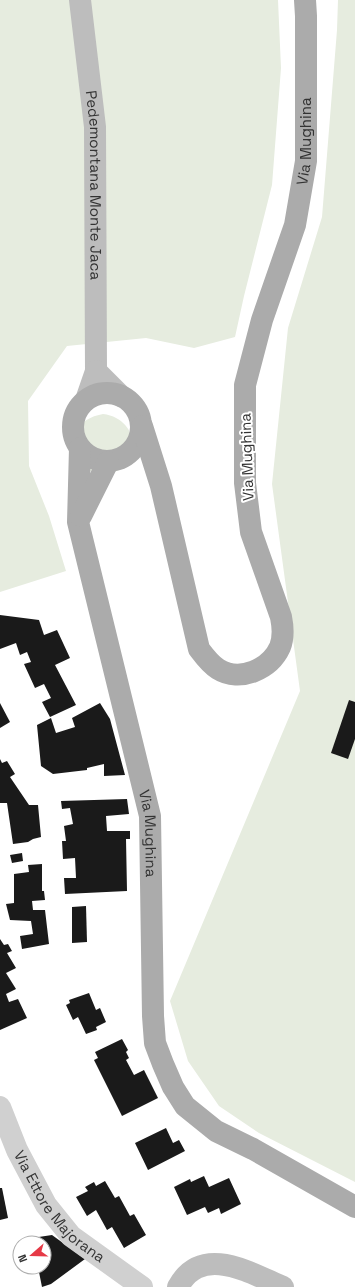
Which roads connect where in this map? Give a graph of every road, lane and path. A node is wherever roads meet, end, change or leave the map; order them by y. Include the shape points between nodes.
1 (80, 0) edge
2 (305, 0) edge
3 (96, 371) junction
4 (121, 396) junction
5 (86, 400) junction
6 (142, 426) junction
7 (80, 448) junction
8 (128, 455) junction
9 (108, 462) junction
10 (161, 486) junction
11 (78, 522) junction
12 (0, 1107) edge
13 (355, 1207) edge
14 (142, 1287) edge
15 (178, 1287) edge
16 (283, 1287) edge

1 - 3 street, Pedemontana Monte Jaca via 95,127
2 - 10 main road, Via Mughina via 306,161 295,225 262,320 245,385 245,484 251,532 281,617 283,632 281,646 273,659 262,668 248,674 220,670 208,661 199,649
3 - 4 street
3 - 5 street, Pedemontana Monte Jaca
4 - 5 main road via 99,394
4 - 6 main road via 138,411
5 - 7 main road via 76,412 73,426 73,434
6 - 8 main road via 137,445
6 - 10 main road, Via Mughina
7 - 9 main road via 95,460
7 - 11 main road, Via Mughina
8 - 9 main road
8 - 10 main road
9 - 11 main road
11 - 13 main road, Via Mughina via 150,816 155,1043 173,1087 185,1106 216,1131
12 - 14 street, Via Ettore Majorana via 17,1150 46,1205 71,1236
15 - 16 street via 191,1271 214,1263 227,1264

